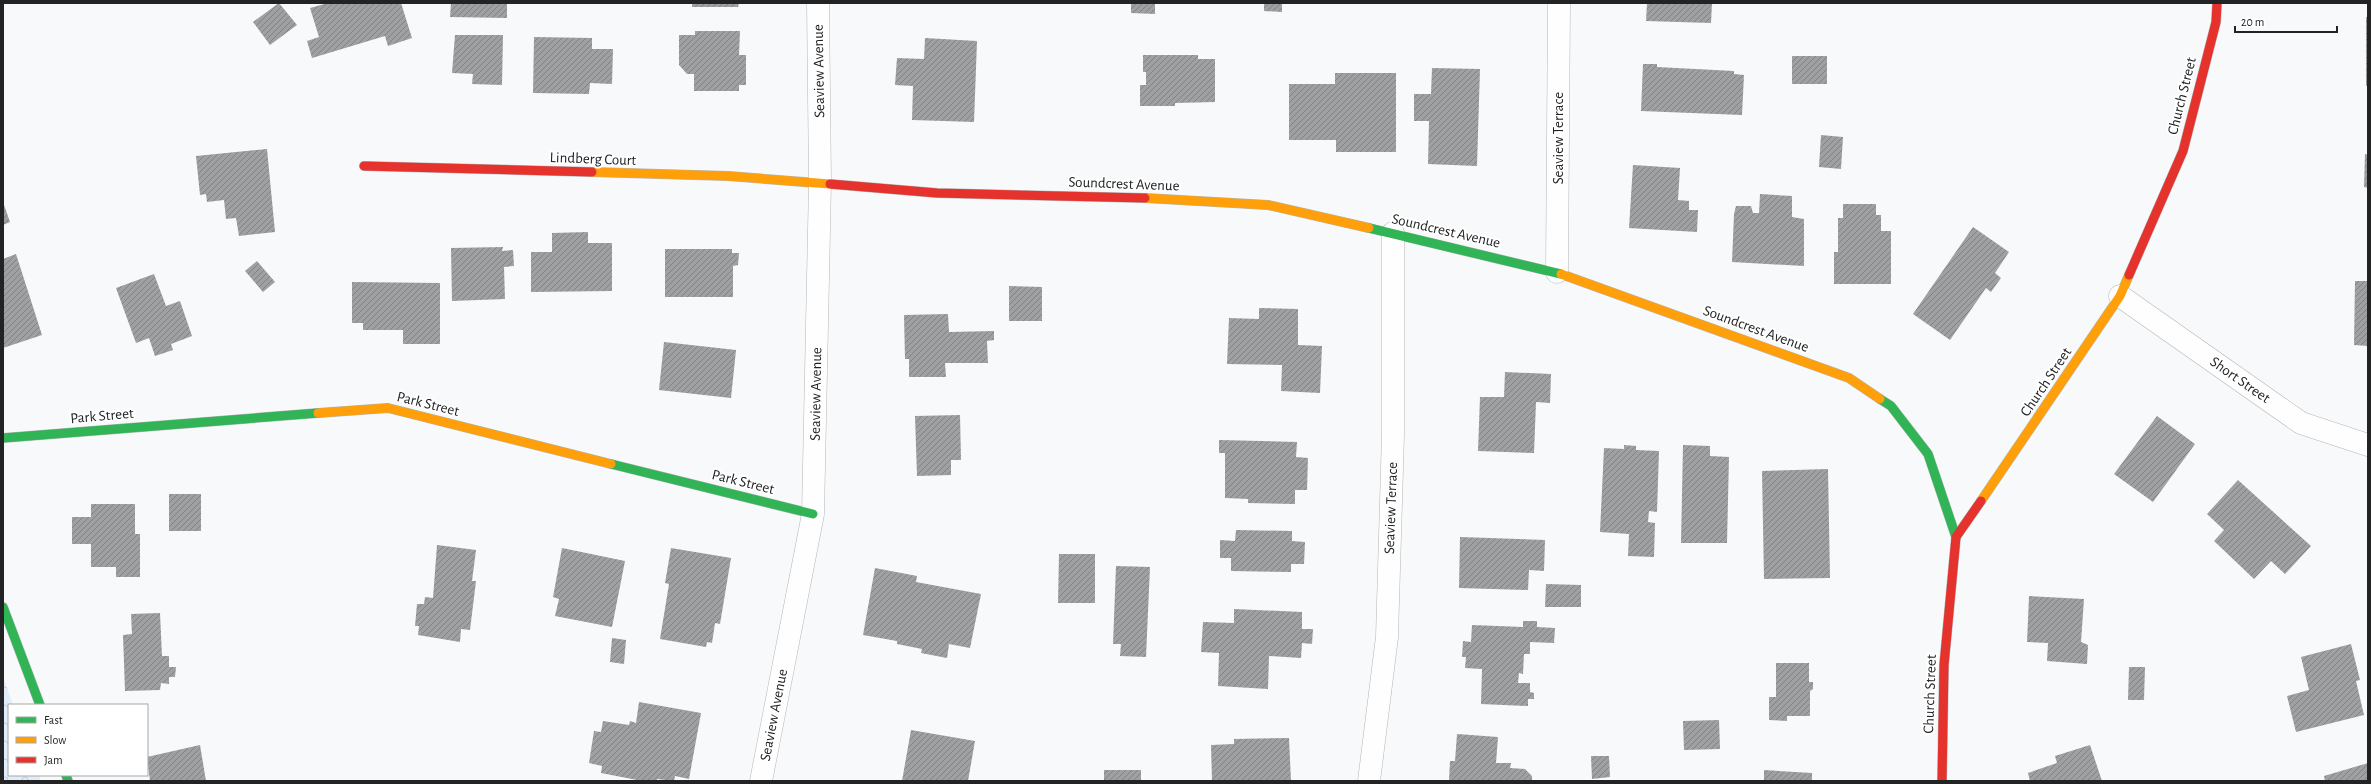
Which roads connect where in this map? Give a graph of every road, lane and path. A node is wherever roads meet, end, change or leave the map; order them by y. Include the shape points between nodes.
1 (818, 3) edge
2 (1559, 3) edge
3 (2217, 3) edge
4 (364, 166) dead end
5 (820, 183) junction
6 (1393, 233) junction
7 (1557, 272) junction
8 (2120, 296) junction
9 (3, 438) edge
10 (2368, 445) edge
11 (813, 514) junction
12 (1956, 538) junction
13 (3, 607) edge
14 (40, 704) edge
15 (761, 781) edge
16 (1369, 781) edge
17 (1942, 781) edge

1 - 5 street, Seaview Avenue
2 - 7 street, Seaview Terrace
3 - 8 street, Church Street via 2216,22 2183,151
4 - 5 street, Lindberg Court via 728,176
5 - 6 street, Soundcrest Avenue via 937,193 1157,198 1268,205
5 - 11 street, Seaview Avenue
6 - 7 street, Soundcrest Avenue
6 - 16 street, Seaview Terrace via 1393,434 1386,637
7 - 12 street, Soundcrest Avenue via 1855,382 1891,406 1928,454
8 - 10 street, Short Street via 2301,423
8 - 12 street, Church Street
9 - 11 street, Park Street via 388,408
11 - 15 street, Seaview Avenue
12 - 17 street, Church Street via 1944,665
13 - 14 street

